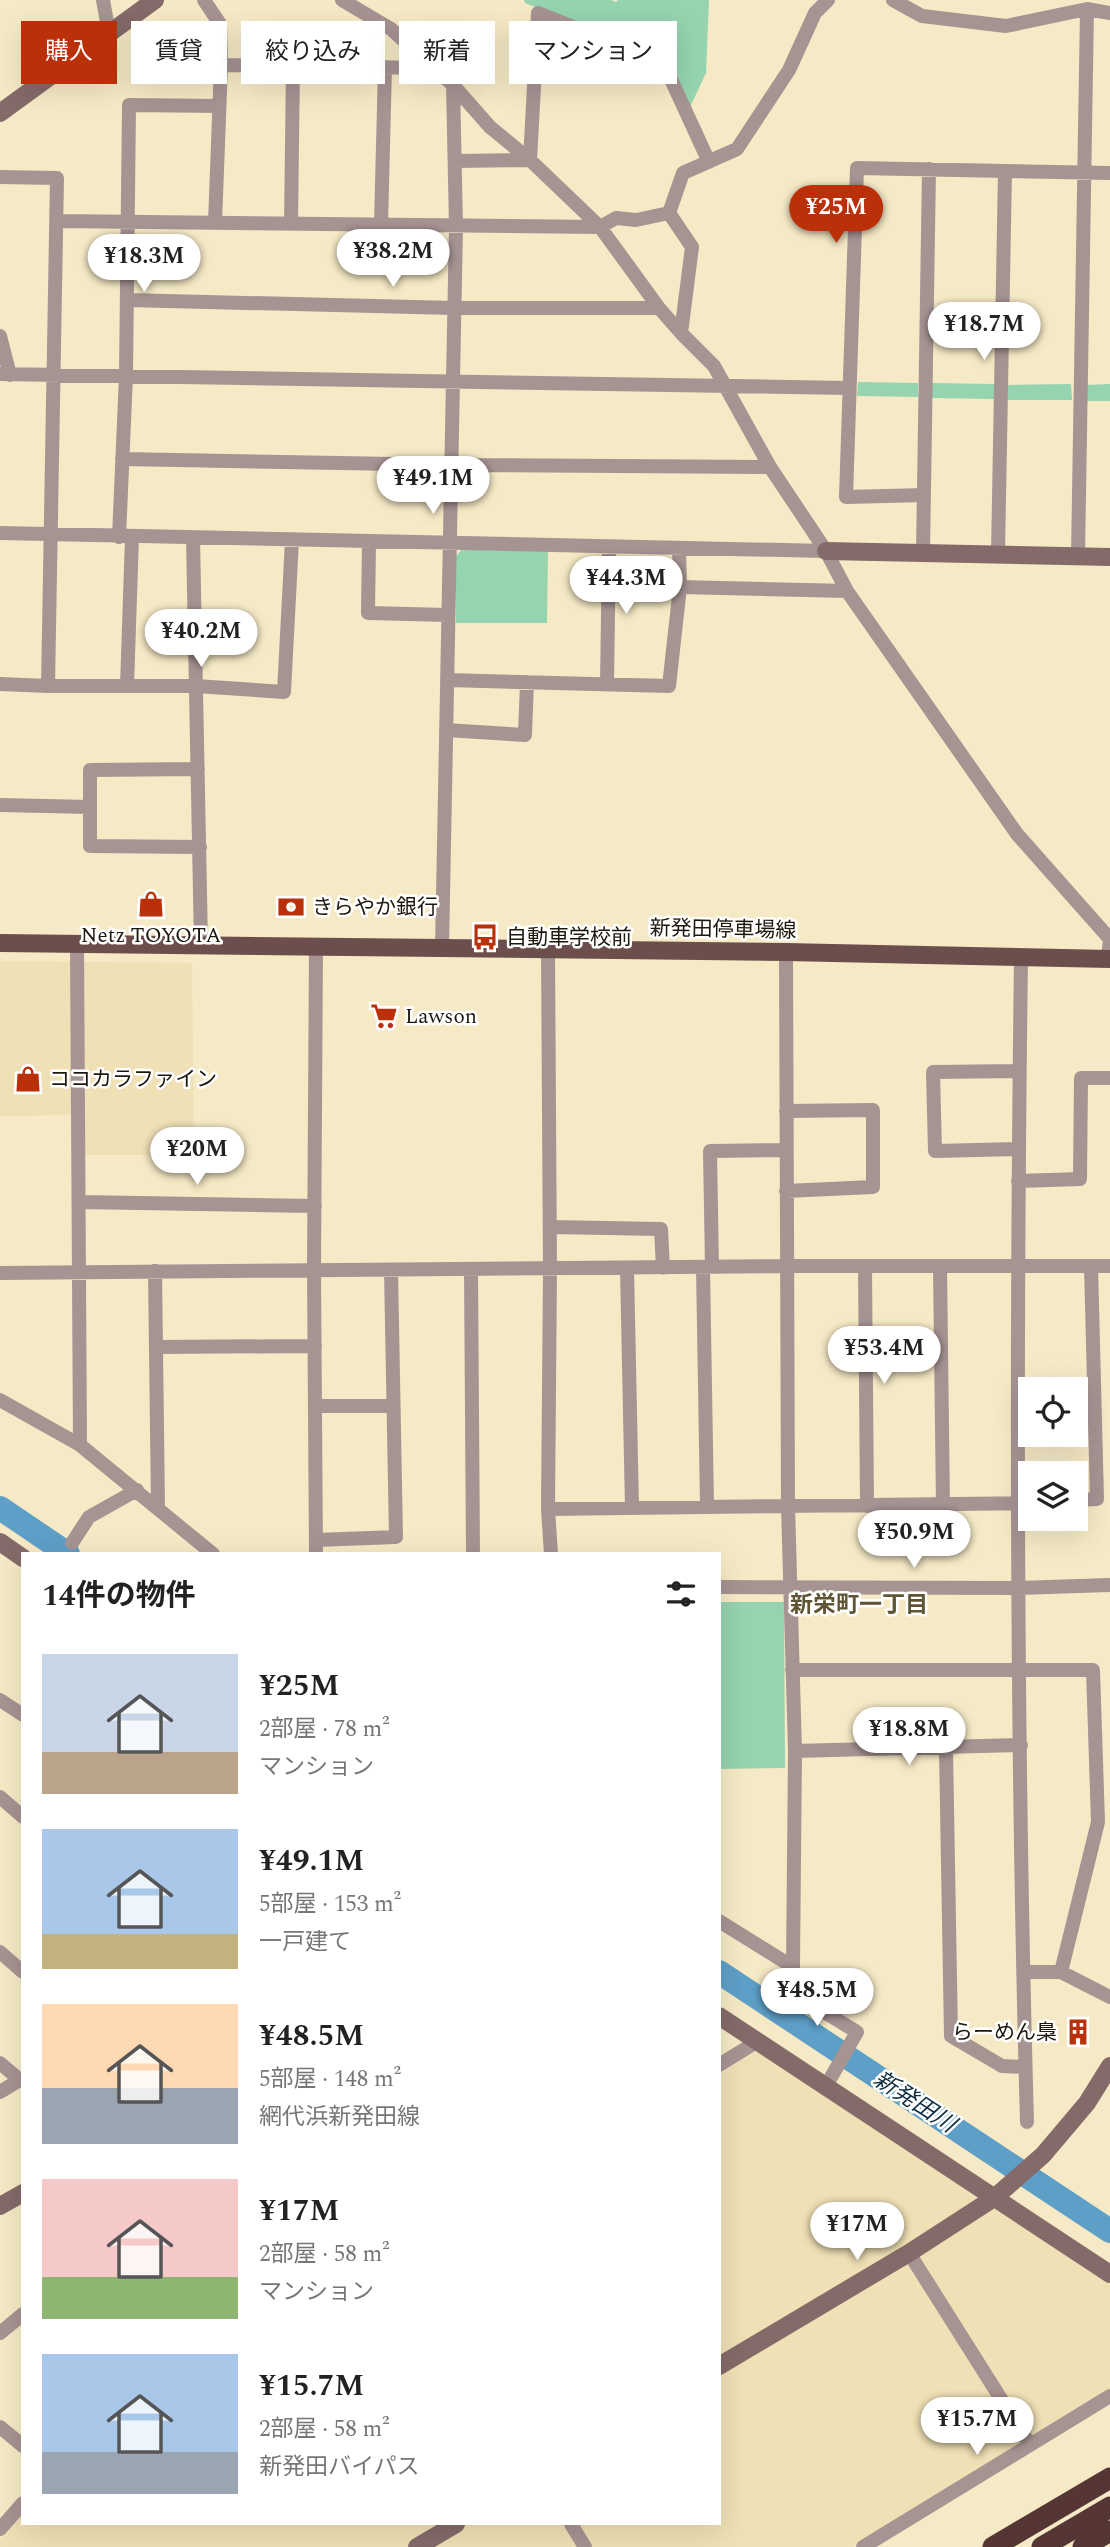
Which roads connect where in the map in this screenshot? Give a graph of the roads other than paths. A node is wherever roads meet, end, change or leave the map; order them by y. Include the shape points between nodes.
1 (103, 0) edge
2 (155, 0) edge
3 (204, 0) edge
4 (342, 0) edge
5 (828, 0) edge
6 (893, 0) edge
7 (1087, 9) junction
8 (1110, 13) edge
9 (107, 21) edge
10 (218, 21) edge
11 (117, 27) edge
12 (399, 36) edge
13 (385, 67) edge
14 (399, 67) edge
15 (40, 84) edge
16 (220, 84) edge
17 (293, 84) edge
18 (385, 84) edge
19 (453, 85) joint
20 (219, 106) junction
21 (0, 113) edge
22 (530, 160) junction
23 (455, 161) junction
24 (709, 162) junction
25 (929, 169) junction
26 (1005, 171) junction
27 (1083, 172) junction
28 (1110, 173) edge
29 (0, 177) edge
30 (669, 213) junction
31 (57, 221) junction
32 (128, 222) junction
33 (215, 223) junction
34 (291, 224) junction
35 (381, 225) junction
36 (456, 226) junction
37 (600, 227) junction
38 (127, 300) junction
39 (454, 308) junction
40 (659, 308) junction
41 (681, 334) junction
42 (0, 336) edge
43 (5, 374) edge
44 (54, 375) junction
45 (126, 376) junction
46 (453, 382) junction
47 (727, 387) junction
48 (848, 388) junction
49 (122, 459) junction
50 (451, 465) junction
51 (771, 467) junction
52 (924, 495) junction
53 (0, 533) edge
54 (51, 536) junction
55 (125, 537) junction
56 (193, 538) junction
57 (292, 540) junction
58 (369, 542) junction
59 (450, 544) junction
60 (609, 547) junction
61 (679, 548) junction
62 (826, 551) junction
63 (923, 553) junction
64 (998, 554) junction
65 (1078, 556) junction
66 (1110, 557) edge
67 (680, 587) junction
68 (847, 591) junction
69 (448, 615) junction
70 (447, 680) junction
71 (527, 682) junction
72 (0, 684) edge
73 (607, 684) junction
74 (48, 686) junction
75 (127, 686) junction
76 (196, 686) junction
77 (446, 730) junction
78 (198, 769) junction
79 (0, 805) edge
80 (90, 807) junction
81 (200, 848) junction
82 (0, 943) edge
83 (77, 944) junction
84 (201, 944) junction
85 (316, 946) junction
86 (442, 947) junction
87 (548, 950) junction
88 (786, 952) junction
89 (1021, 957) junction
90 (1109, 959) edge
91 (1019, 1071) junction
92 (1110, 1078) edge
93 (786, 1111) junction
94 (1018, 1149) junction
95 (786, 1150) junction
96 (1018, 1181) junction
97 (786, 1191) junction
98 (79, 1202) junction
99 (315, 1206) junction
100 (550, 1227) junction
101 (786, 1266) junction
102 (865, 1266) junction
103 (1091, 1266) junction
104 (1110, 1266) edge
105 (708, 1267) junction
106 (940, 1267) junction
107 (1017, 1267) junction
108 (627, 1268) junction
109 (663, 1268) junction
110 (550, 1269) junction
111 (314, 1270) junction
112 (391, 1270) junction
113 (471, 1270) junction
114 (155, 1271) junction
115 (0, 1273) edge
116 (80, 1273) junction
117 (315, 1346) junction
118 (157, 1347) junction
119 (0, 1400) edge
120 (315, 1406) junction
121 (393, 1406) junction
122 (80, 1445) junction
123 (1023, 1461) edge
124 (136, 1490) junction
125 (1088, 1499) edge
126 (1018, 1504) edge
127 (788, 1505) junction
128 (707, 1506) junction
129 (867, 1506) junction
130 (943, 1506) junction
131 (158, 1507) junction
132 (632, 1508) junction
133 (548, 1509) junction
134 (1022, 1531) edge
135 (0, 1542) edge
136 (72, 1543) dead end
137 (316, 1547) edge
138 (211, 1552) edge
139 (473, 1552) edge
140 (551, 1552) edge
141 (21, 1557) edge
142 (1110, 1585) edge
143 (721, 1587) edge
144 (789, 1587) junction
145 (1018, 1588) junction
146 (1020, 1669) junction
147 (792, 1670) junction
148 (0, 1700) edge
149 (21, 1714) edge
150 (1021, 1745) junction
151 (946, 1749) junction
152 (795, 1751) junction
153 (0, 1797) edge
154 (21, 1815) edge
155 (1104, 1822) edge
156 (721, 1922) edge
157 (0, 1952) edge
158 (21, 1970) edge
159 (1024, 1972) junction
160 (1060, 1972) junction
161 (795, 1994) dead end
162 (1110, 1997) edge
163 (721, 2017) edge
164 (758, 2042) junction
165 (0, 2063) edge
166 (721, 2064) edge
167 (1110, 2066) edge
168 (1026, 2067) junction
169 (21, 2079) edge
170 (826, 2086) junction
171 (0, 2092) edge
172 (1027, 2122) dead end
173 (21, 2194) edge
174 (993, 2198) junction
175 (0, 2206) edge
176 (908, 2253) junction
177 (1110, 2274) edge
178 (21, 2316) edge
179 (0, 2333) edge
180 (721, 2365) edge
181 (1110, 2396) edge
182 (0, 2427) edge
183 (21, 2444) edge
184 (1030, 2445) junction
185 (1110, 2478) edge
186 (21, 2505) edge
187 (1110, 2507) edge
188 (454, 2525) edge
189 (572, 2525) edge
190 (0, 2529) edge
191 (1110, 2531) edge
192 (417, 2547) edge
193 (585, 2547) edge
194 (863, 2547) edge
195 (993, 2547) edge
196 (1042, 2547) edge
197 (1083, 2547) edge

1 - 9 street
2 - 11 street
3 - 10 street
4 - 12 street
5 - 24 street via 815,13 789,70 737,149
6 - 7 street via 922,16 1006,26
7 - 8 street
7 - 27 street
13 - 14 street
15 - 21 street
16 - 20 street
17 - 34 street
18 - 35 street
19 - 22 street via 490,127
19 - 23 street
20 - 32 street via 129,105
20 - 33 street
22 - 23 street
22 - 24 street via 538,13 641,54 668,75
22 - 37 street
23 - 36 street
24 - 30 street via 683,173
25 - 26 street
25 - 48 street via 857,168
25 - 52 street
26 - 27 street
26 - 64 street
27 - 28 street
27 - 65 street
29 - 31 street via 57,178
30 - 37 street via 636,220 616,218
30 - 41 street via 692,247
31 - 32 street
31 - 44 street
32 - 33 street
32 - 38 street
33 - 34 street
34 - 35 street
35 - 36 street
36 - 37 street
36 - 39 street
37 - 40 street
38 - 39 street
38 - 45 street
39 - 40 street
39 - 46 street
40 - 41 street
41 - 47 street via 714,366
42 - 43 street
43 - 44 street
44 - 45 street
44 - 54 street
45 - 46 street
45 - 49 street
46 - 47 street
46 - 50 street
47 - 48 street
47 - 51 street
48 - 52 street via 846,497
49 - 50 street
49 - 55 street
50 - 51 street
50 - 59 street
51 - 62 street
52 - 63 street
53 - 54 street
54 - 55 street
54 - 74 street
55 - 56 street
55 - 75 street
56 - 57 street
56 - 76 street
57 - 58 street
57 - 76 street via 284,692
58 - 59 street
58 - 69 street via 368,613
59 - 60 street
59 - 69 street
60 - 61 street
60 - 73 street
61 - 62 street
61 - 67 street
62 - 63 street
62 - 68 street
63 - 64 street
64 - 65 street
65 - 66 street
67 - 68 street
67 - 73 street via 669,686
68 - 90 street via 1017,834 1110,939
69 - 70 street
70 - 71 street
70 - 77 street
71 - 73 street
71 - 77 street via 525,735
72 - 74 street
74 - 75 street
75 - 76 street
76 - 78 street
77 - 86 street
78 - 80 street via 90,770
78 - 81 street
79 - 80 street
80 - 81 street via 90,846
81 - 84 street
82 - 83 main road, 新発田停車場線
83 - 84 main road, 新発田停車場線
83 - 98 street
84 - 85 main road, 新発田停車場線
85 - 86 main road, 新発田停車場線
85 - 99 street
86 - 87 main road, 新発田停車場線
87 - 88 main road, 新発田停車場線
87 - 100 street
88 - 89 main road, 新発田停車場線
88 - 93 street
89 - 90 main road, 新発田停車場線
89 - 91 street
91 - 94 street
91 - 94 street via 933,1072 935,1151
92 - 96 street via 1082,1078 1080,1179
93 - 95 street
93 - 97 street via 873,1110 873,1187
94 - 96 street
95 - 97 street
95 - 105 street via 710,1151
96 - 107 street
97 - 101 street
98 - 99 street
98 - 116 street
99 - 111 street
100 - 109 street via 661,1229
100 - 110 street
101 - 102 street
101 - 105 street
101 - 127 street
102 - 106 street
102 - 129 street
103 - 104 street
103 - 107 street
103 - 125 street via 1097,1499
105 - 109 street
105 - 128 street
106 - 107 street
106 - 130 street
107 - 123 street
108 - 109 street
108 - 110 street
108 - 132 street
110 - 113 street
110 - 133 street
111 - 112 street
111 - 114 street
111 - 117 street
112 - 113 street
112 - 121 street
113 - 139 street
114 - 116 street
114 - 118 street
115 - 116 street
116 - 122 street
117 - 118 street
117 - 120 street
118 - 131 street
119 - 122 street
120 - 121 street
120 - 137 street
121 - 137 street via 396,1537
122 - 124 street
124 - 131 street
124 - 136 street via 89,1517
126 - 130 street
127 - 128 street
127 - 129 street
127 - 144 street
128 - 132 street
129 - 130 street
131 - 138 street
132 - 133 street
133 - 140 street
134 - 145 street
135 - 141 street
142 - 145 street
143 - 144 street
144 - 145 street
144 - 147 street
145 - 146 street
146 - 147 street
146 - 150 street
146 - 155 street via 1093,1670
147 - 152 street
148 - 149 street
150 - 151 street
150 - 159 street
151 - 152 street
151 - 168 street via 951,2036 1002,2066
152 - 156 street via 793,1967
153 - 154 street
155 - 160 street
157 - 158 street
159 - 160 street
159 - 168 street
160 - 162 street
161 - 170 street via 857,2032
163 - 164 street
164 - 166 street
164 - 170 street
165 - 169 street
167 - 174 street via 1087,2103 1043,2155
168 - 172 street
169 - 171 street
170 - 174 street
173 - 175 street
174 - 176 street
174 - 177 street
176 - 180 street
176 - 184 street
178 - 179 street
181 - 184 street
182 - 183 street
184 - 194 street
185 - 195 highway
186 - 190 street
187 - 196 highway
188 - 192 street
189 - 193 street
191 - 197 highway

